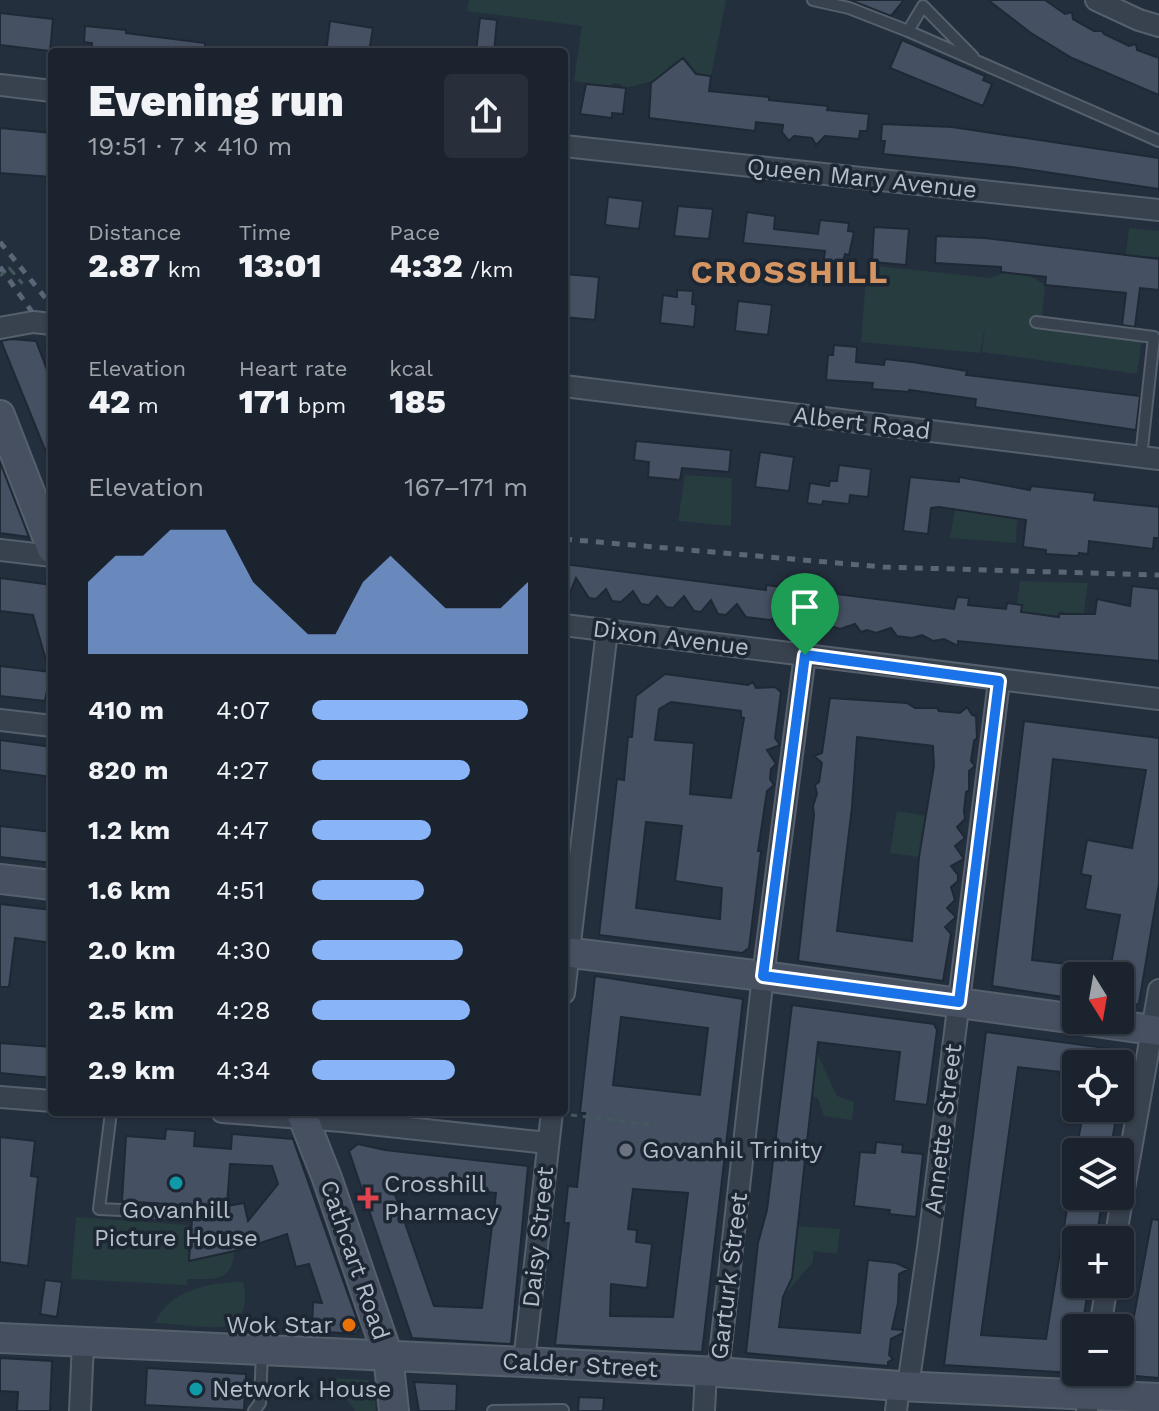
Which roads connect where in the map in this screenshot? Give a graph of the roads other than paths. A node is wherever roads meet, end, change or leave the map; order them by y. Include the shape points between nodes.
1 (813, 0) edge
2 (1096, 0) edge
3 (1159, 26) edge
4 (908, 31) junction
5 (974, 58) junction
6 (0, 85) edge
7 (48, 91) edge
8 (1159, 141) edge
9 (568, 146) edge
10 (1159, 210) edge
11 (1036, 322) dead end
12 (42, 323) edge
13 (0, 328) edge
14 (568, 386) edge
15 (0, 415) edge
16 (1150, 458) edge
17 (48, 539) edge
18 (0, 550) edge
19 (48, 556) edge
20 (568, 625) edge
21 (607, 630) junction
22 (805, 655) junction
23 (999, 681) junction
24 (1159, 699) edge
25 (0, 720) edge
26 (48, 726) edge
27 (0, 879) edge
28 (48, 885) edge
29 (568, 936) edge
30 (568, 952) edge
31 (763, 976) junction
32 (1159, 990) edge
33 (959, 1002) junction
34 (1062, 1018) edge
35 (1134, 1028) edge
36 (1156, 1031) edge
37 (0, 1097) edge
38 (48, 1101) edge
39 (111, 1116) edge
40 (302, 1116) edge
41 (309, 1116) edge
42 (552, 1116) edge
43 (548, 1143) junction
44 (165, 1212) dead end
45 (1118, 1226) edge
46 (0, 1338) edge
47 (83, 1342) junction
48 (262, 1350) junction
49 (388, 1356) junction
50 (524, 1362) junction
51 (712, 1372) junction
52 (1089, 1392) edge
53 (901, 1394) edge
54 (1159, 1398) edge
55 (563, 1410) edge
56 (80, 1411) edge
57 (254, 1411) edge
58 (394, 1411) edge
59 (493, 1411) edge
60 (704, 1411) edge

1 - 4 lane
2 - 3 street
4 - 5 lane
4 - 5 lane via 923,6
5 - 8 lane
6 - 7 street
9 - 10 street, Queen Mary Avenue
11 - 16 lane via 1154,337
12 - 13 street
14 - 16 street, Albert Road
15 - 17 main road
18 - 19 street
20 - 21 street, Dixon Avenue
21 - 22 street, Dixon Avenue
21 - 29 street
22 - 23 street, Dixon Avenue
22 - 31 street, Garturk Street
23 - 24 street, Dixon Avenue
23 - 33 street, Annette Street
25 - 26 street
27 - 28 main road
30 - 31 main road
31 - 33 main road
31 - 51 street, Garturk Street
32 - 36 street
33 - 34 main road
33 - 53 street, Annette Street
35 - 36 main road
36 - 45 street
37 - 38 street
39 - 44 lane via 99,1209
40 - 49 main road, Cathcart Road
41 - 43 street
42 - 43 street, Daisy Street
43 - 50 street, Daisy Street
46 - 47 main road, Calder Street
47 - 48 main road, Calder Street
47 - 56 street
48 - 49 main road, Calder Street
48 - 57 lane via 260,1403
49 - 50 main road, Calder Street
49 - 58 main road, Cathcart Road
50 - 51 main road, Calder Street
51 - 53 main road, Calder Street
51 - 60 street, Garturk Street
52 - 53 main road, Calder Street
52 - 54 main road, Calder Street
55 - 59 lane

